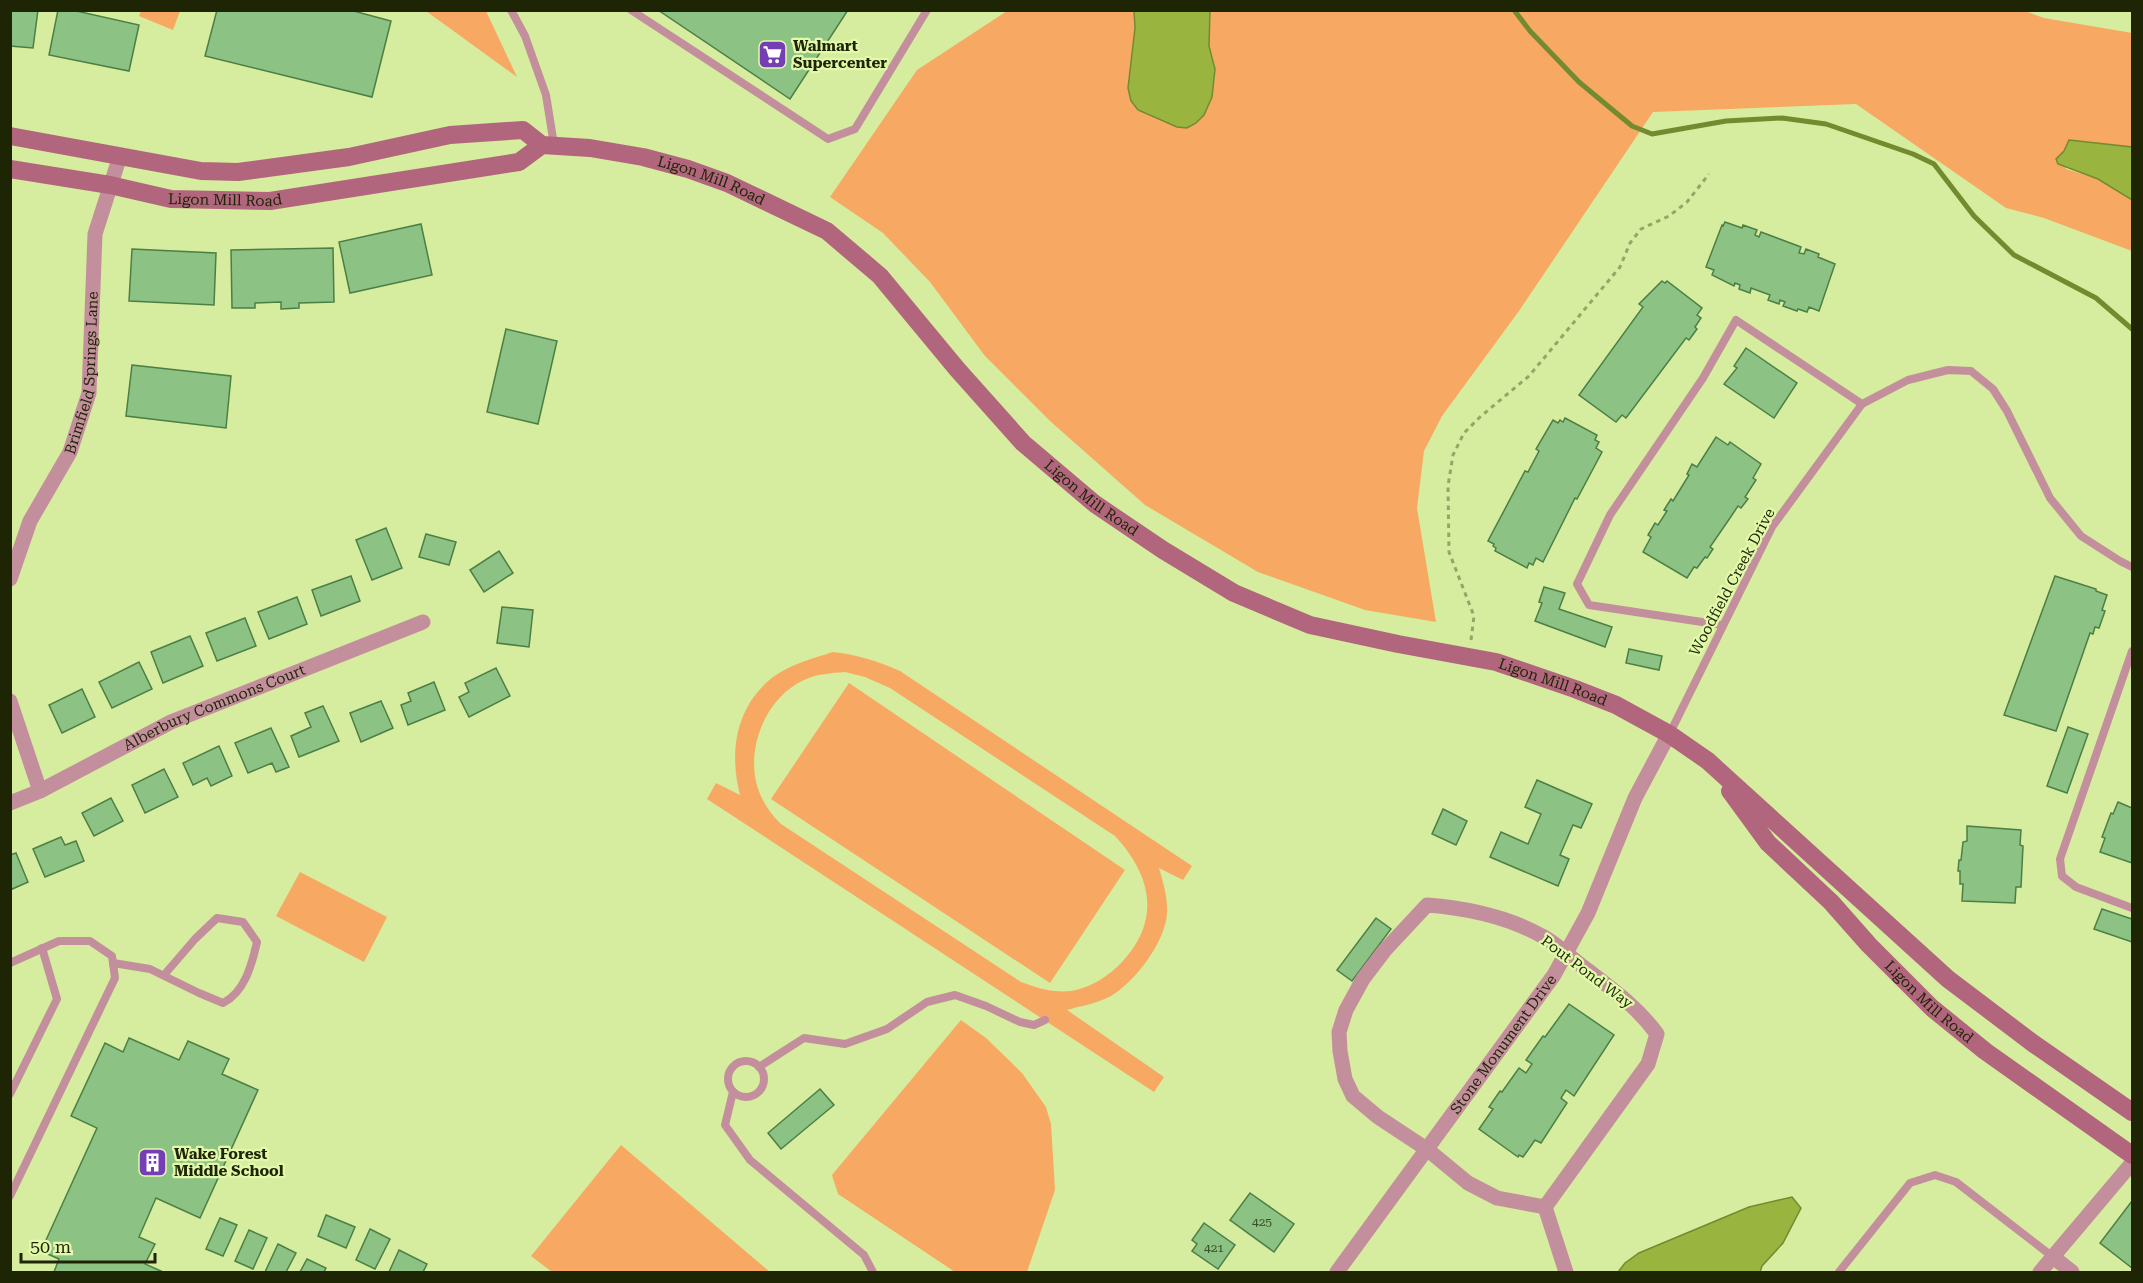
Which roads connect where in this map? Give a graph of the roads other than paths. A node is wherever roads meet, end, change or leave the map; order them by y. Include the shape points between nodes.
1 (511, 10) edge
2 (631, 10) edge
3 (927, 10) edge
4 (10, 136) edge
5 (548, 146) junction
6 (120, 156) junction
7 (10, 169) edge
8 (110, 185) junction
9 (1862, 404) junction
10 (2133, 567) edge
11 (10, 579) edge
12 (423, 621) dead end
13 (1722, 625) junction
14 (2133, 651) edge
15 (10, 701) edge
16 (1669, 734) junction
17 (1708, 761) junction
18 (40, 791) junction
19 (10, 803) edge
20 (2133, 908) edge
21 (42, 948) junction
22 (1566, 954) junction
23 (10, 963) edge
24 (113, 963) junction
25 (164, 975) junction
26 (1045, 1020) dead end
27 (759, 1067) junction
28 (733, 1092) junction
29 (10, 1094) edge
30 (2133, 1112) edge
31 (1428, 1150) junction
32 (2133, 1155) edge
33 (2133, 1163) edge
34 (10, 1196) edge
35 (1545, 1207) junction
36 (2053, 1257) junction
37 (873, 1272) edge
38 (1337, 1272) edge
39 (1566, 1272) edge
40 (1839, 1272) edge
41 (2040, 1272) edge
42 (2072, 1272) edge

1 - 5 lane via 525,36 546,95
2 - 3 lane via 828,139 855,129
4 - 6 main road, Ligon Mill Road
5 - 6 main road, Ligon Mill Road via 523,130 450,135 349,157 238,172 201,171
5 - 8 main road, Ligon Mill Road via 519,162 270,201 171,199
5 - 16 main road, Ligon Mill Road via 590,148 688,169 727,183 827,231 880,276 1023,443 1095,504 1234,593 1310,625 1496,662 1616,705
6 - 8 street, Brimfield Springs Lane
7 - 8 main road, Ligon Mill Road
8 - 11 street, Brimfield Springs Lane via 95,234 88,393 70,452 30,521
9 - 10 lane, Woodfield Creek Drive via 1908,381 1948,370 1971,371 1993,389 2050,498 2081,536
9 - 13 lane, Woodfield Creek Drive via 1773,527
9 - 13 lane via 1736,320 1703,378 1610,515 1577,584 1589,605
12 - 18 street, Alberbury Commons Court via 171,722
13 - 16 lane, Woodfield Creek Drive
14 - 20 lane via 2060,859 2062,876 2076,887
15 - 18 street
16 - 17 main road, Ligon Mill Road
16 - 22 street, Stone Monument Drive via 1635,798 1588,913
17 - 30 main road, Ligon Mill Road via 1948,979
17 - 32 main road, Ligon Mill Road via 1768,843 1832,902 1932,1008 1985,1052
18 - 19 street, Alberbury Commons Court
21 - 23 lane
21 - 24 lane via 59,940 90,941 112,956
21 - 29 lane via 57,999
22 - 31 street, Stone Monument Drive
22 - 31 street, Pout Pond Way via 1543,936 1501,919 1427,905 1363,979 1339,1032 1345,1079 1353,1096
22 - 35 street, Pout Pond Way via 1644,1016 1657,1034 1648,1064
24 - 25 lane
24 - 34 lane via 115,978
25 - 25 lane via 223,1002 234,997 252,964 257,942 243,922 217,918
26 - 27 lane via 1034,1025 1020,1022 955,995 927,1002 887,1029 846,1044 804,1038
27 - 28 lane via 764,1078 760,1090 750,1097
27 - 28 lane via 748,1062 736,1064 728,1081
28 - 37 lane via 725,1125 750,1160 864,1255
31 - 35 street, Pout Pond Way via 1468,1183 1497,1198
31 - 38 street, Stone Monument Drive
33 - 36 street
35 - 39 street
36 - 40 lane via 1956,1182 1935,1175 1910,1183
36 - 41 street
36 - 42 street

